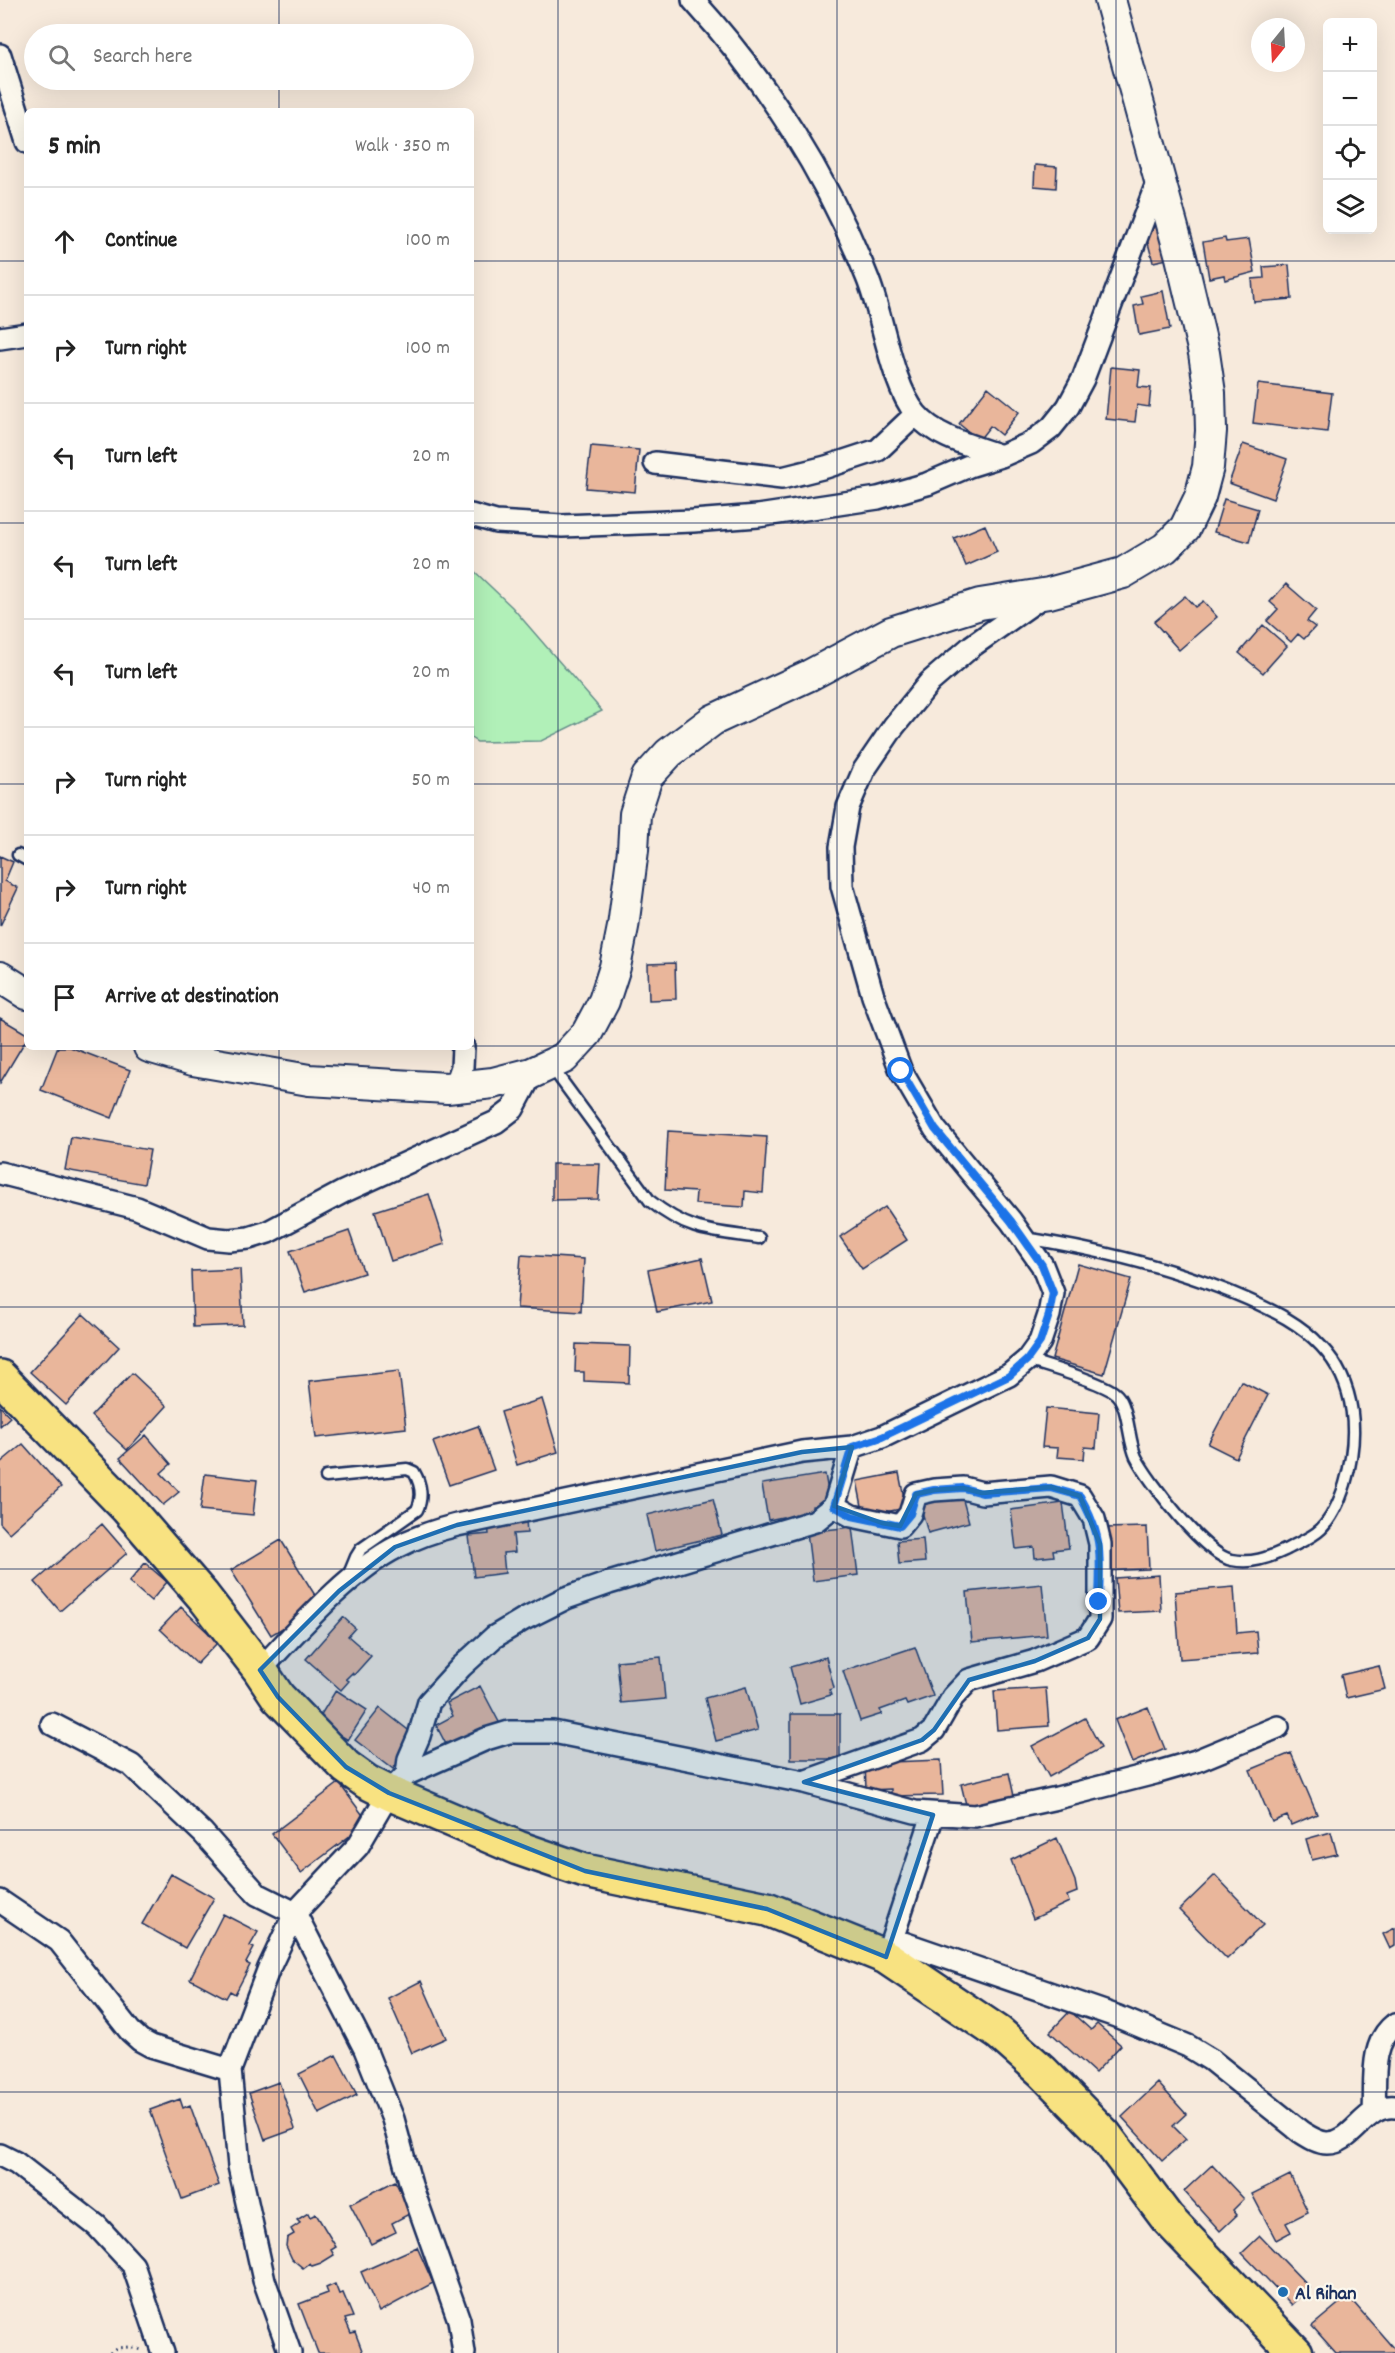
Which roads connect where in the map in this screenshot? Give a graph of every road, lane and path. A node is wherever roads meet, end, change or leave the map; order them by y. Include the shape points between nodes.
1 (693, 0) edge
2 (1110, 0) edge
3 (0, 55) edge
4 (24, 132) edge
5 (1159, 178) junction
6 (24, 334) edge
7 (0, 338) edge
8 (916, 414) junction
9 (1001, 456) junction
10 (655, 463) dead end
11 (474, 516) edge
12 (1049, 593) junction
13 (0, 977) edge
14 (24, 992) edge
15 (159, 1050) edge
16 (463, 1050) edge
17 (541, 1069) junction
18 (455, 1087) junction
19 (0, 1173) edge
20 (759, 1238) dead end
21 (1023, 1238) junction
22 (1027, 1360) junction
23 (0, 1377) edge
24 (852, 1447) junction
25 (326, 1477) dead end
26 (834, 1506) junction
27 (339, 1591) junction
28 (260, 1670) junction
29 (52, 1724) dead end
30 (1278, 1728) dead end
31 (804, 1782) junction
32 (398, 1784) junction
33 (933, 1815) junction
34 (0, 1901) edge
35 (295, 1913) junction
36 (889, 1948) junction
37 (1395, 2024) edge
38 (230, 2070) junction
39 (1395, 2107) edge
40 (1374, 2111) junction
41 (0, 2155) edge
42 (162, 2349) edge
43 (110, 2353) edge
44 (290, 2353) edge
45 (464, 2353) edge
46 (1296, 2353) edge

1 - 8 street via 760,83 821,179 868,279 903,392
2 - 5 main road
3 - 4 street
5 - 9 street via 1083,380 1051,428 1031,443
5 - 12 main road via 1204,353 1210,393 1208,467 1200,497 1185,528 1165,548 1123,573
6 - 7 street
8 - 9 street via 933,429
8 - 10 street via 878,450 782,478
9 - 11 street via 878,498 758,516 562,526 496,522
12 - 17 main road via 980,604 891,633 713,720 669,753 646,777 635,814 623,927 604,1001 587,1033 564,1058
12 - 21 street via 972,646 930,682 864,770 848,807 841,847 842,886 873,996 901,1071 935,1129
13 - 14 main road
15 - 18 main road via 193,1060 309,1080
16 - 18 street
17 - 18 main road via 493,1083
17 - 19 street via 513,1109 496,1122 249,1238 208,1239 137,1208
17 - 20 lane via 650,1201 670,1217 695,1228
21 - 22 street via 1042,1265 1053,1293 1040,1342
21 - 22 lane via 1087,1248 1212,1284 1299,1327 1321,1346 1339,1370 1350,1396 1354,1422 1351,1464 1339,1502 1320,1529 1295,1545 1269,1557 1247,1562 1230,1560 1215,1553 1196,1535 1149,1478 1136,1457 1117,1394
22 - 24 street via 1009,1376 960,1401
23 - 28 main road via 127,1508
24 - 26 street
24 - 27 street via 802,1452 458,1524 395,1547
25 - 27 lane via 407,1469 414,1472 421,1502 417,1510 362,1549
26 - 31 street via 852,1516 900,1526 910,1514 916,1494 934,1490 963,1488 982,1493 1051,1488 1080,1496 1094,1519 1100,1544 1100,1619 1088,1638 1035,1661 969,1680 953,1697 934,1730 922,1740
26 - 32 street via 815,1521 566,1598 494,1637 429,1702
27 - 28 street
28 - 32 main road via 278,1698 346,1767 367,1782
29 - 35 street via 131,1765 203,1833 256,1894
30 - 33 street via 1196,1761 1080,1793 975,1816
31 - 32 street via 554,1732 531,1731 486,1739
31 - 33 street
32 - 35 street via 358,1846
32 - 36 main road via 518,1848 585,1870 767,1909
33 - 36 street
34 - 38 street via 59,1941 140,2040
35 - 38 street
35 - 45 street via 365,2049 393,2119 411,2185 459,2320
36 - 40 street via 1116,2016 1166,2036 1211,2060 1314,2140 1338,2141
36 - 46 main road via 1042,2071 1104,2134 1167,2218
37 - 40 street via 1386,2031 1376,2053
38 - 44 street via 239,2166 264,2280
39 - 40 street
41 - 42 street via 97,2226 133,2265
42 - 43 path via 128,2347

